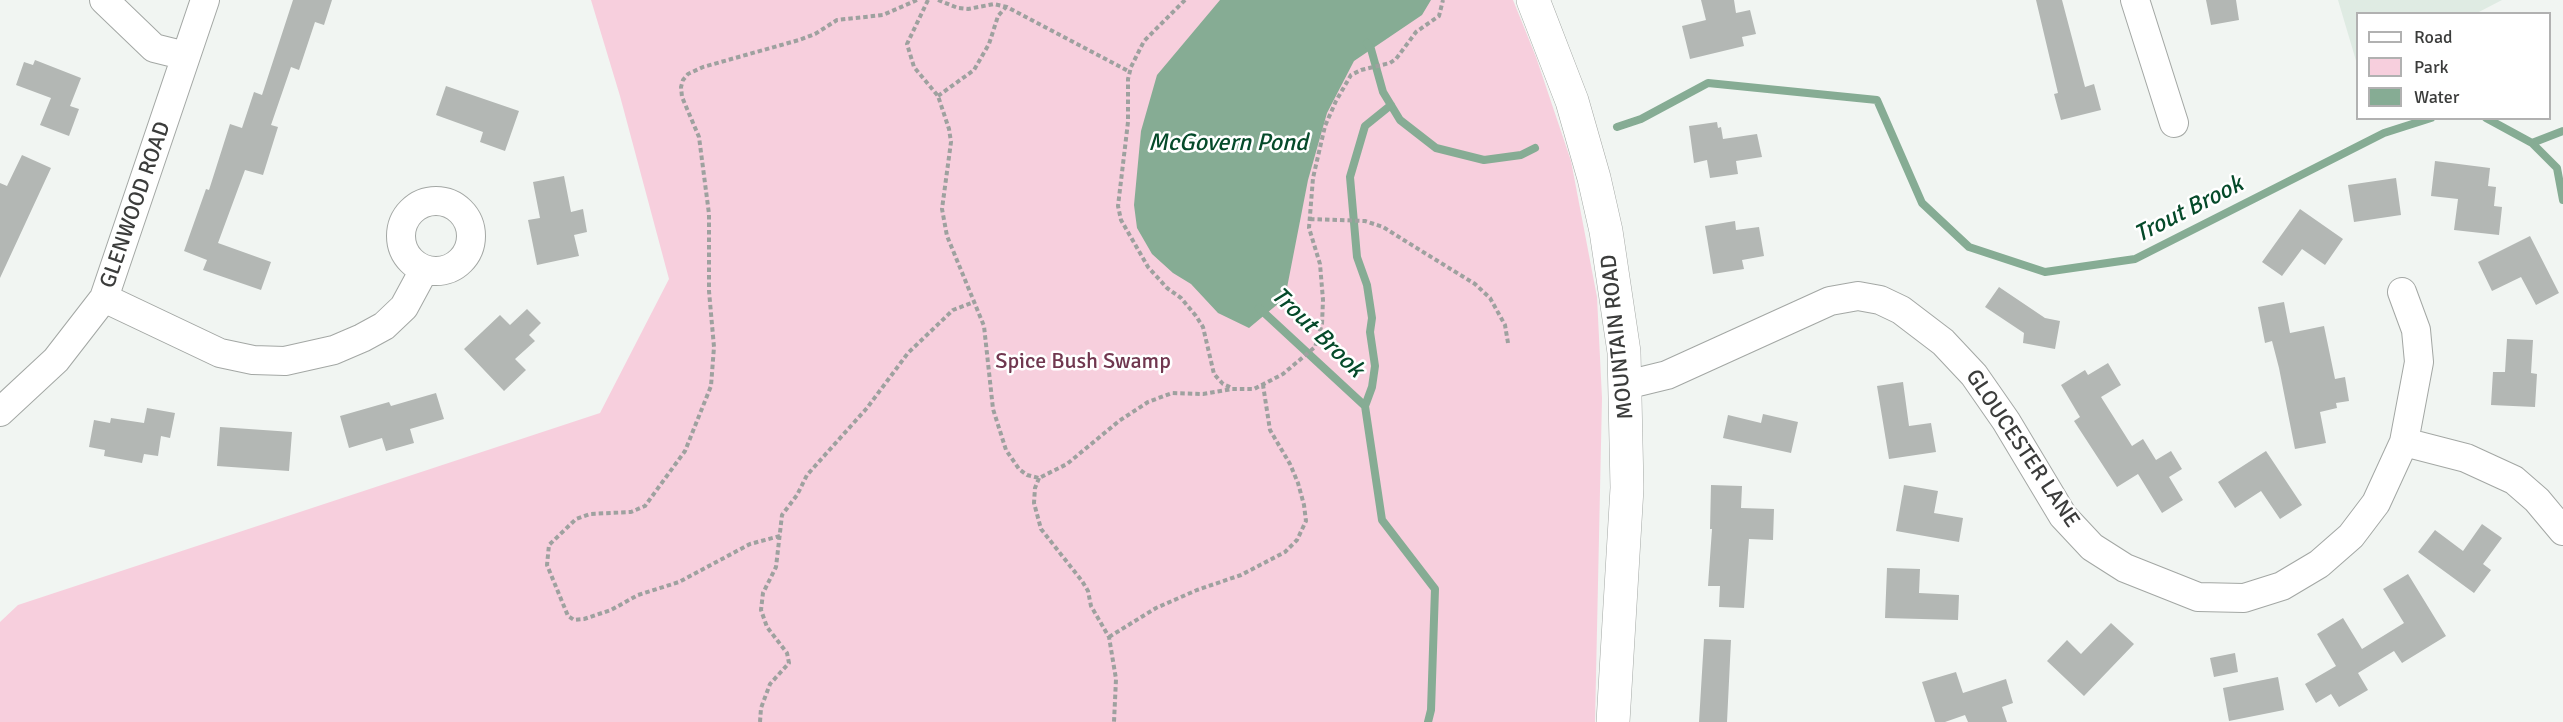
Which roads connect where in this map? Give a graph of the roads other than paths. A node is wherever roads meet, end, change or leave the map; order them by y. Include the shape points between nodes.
1 (104, 0) edge
2 (205, 0) edge
3 (1533, 0) edge
4 (2135, 0) edge
5 (186, 56) junction
6 (2174, 123) dead end
7 (424, 270) dead end
8 (2402, 292) dead end
9 (104, 298) junction
10 (1626, 386) junction
11 (0, 412) edge
12 (2404, 442) junction
13 (2563, 531) edge
14 (1613, 722) edge

1 - 5 street via 154,48
2 - 5 street, GLENWOOD ROAD
3 - 10 main road, MOUNTAIN ROAD via 1572,100 1594,178 1619,308
4 - 6 street
5 - 9 street, GLENWOOD ROAD
7 - 9 street via 404,307 384,326 334,350 285,361 220,353
8 - 12 street, GLOUCESTER LANE via 2415,330 2419,362
9 - 11 street, GLENWOOD ROAD via 57,360
10 - 12 street, GLOUCESTER LANE via 1667,375 1830,301 1858,296 1880,300 1902,310 1943,342 1974,375 2062,516 2092,547 2124,568 2198,597 2244,598 2282,586 2319,564 2351,536 2376,502
10 - 14 main road, MOUNTAIN ROAD via 1627,488
12 - 13 street via 2466,458 2514,480

